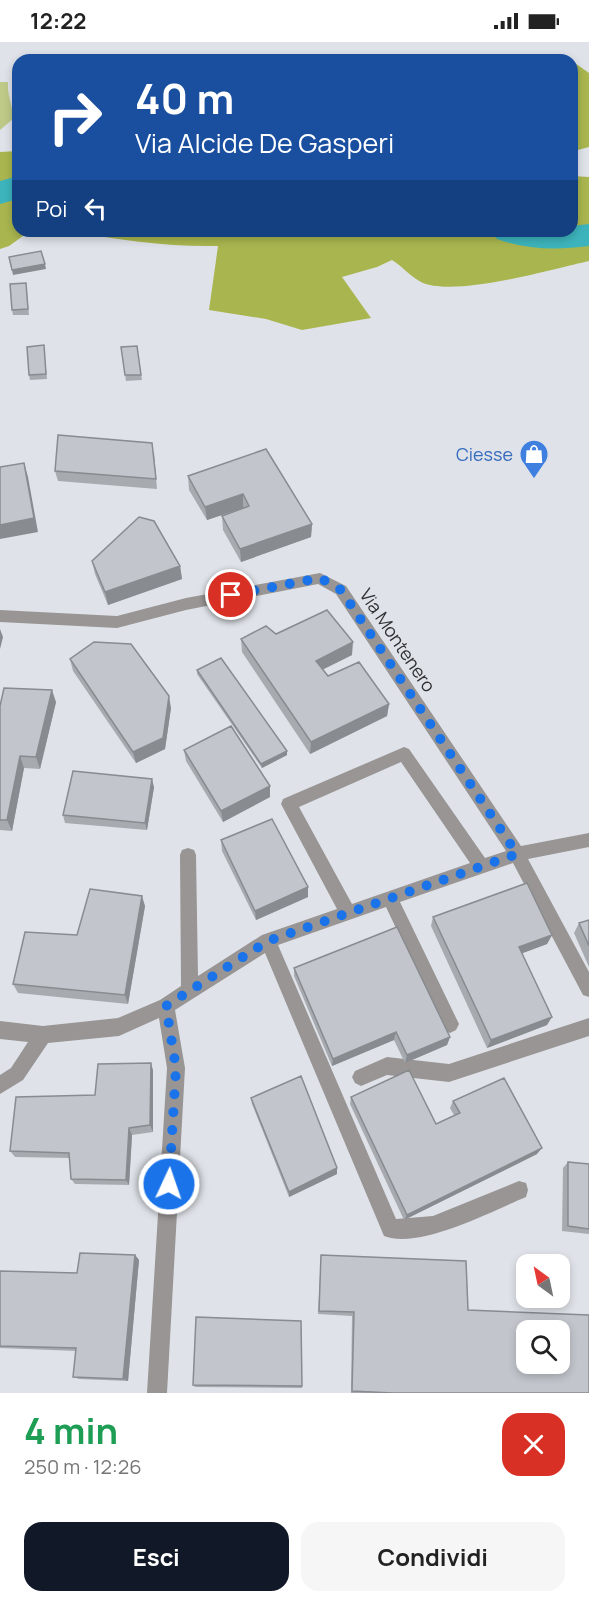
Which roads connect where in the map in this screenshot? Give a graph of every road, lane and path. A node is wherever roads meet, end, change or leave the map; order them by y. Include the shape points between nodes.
1 (0, 616) edge
2 (589, 840) edge
3 (517, 854) junction
4 (188, 855) dead end
5 (481, 866) junction
6 (390, 898) junction
7 (348, 913) junction
8 (268, 941) junction
9 (589, 989) edge
10 (190, 991) junction
11 (166, 1006) junction
12 (450, 1024) dead end
13 (589, 1027) edge
14 (0, 1030) edge
15 (43, 1035) junction
16 (361, 1077) dead end
17 (0, 1085) edge
18 (519, 1190) dead end
19 (157, 1393) edge

1 - 3 street, Via Montenero via 117,622 320,578 341,590
2 - 3 street
3 - 5 street
3 - 9 street, Via Montenero
4 - 10 street
5 - 6 street
5 - 7 street via 404,754 289,804
6 - 7 street
6 - 12 street
7 - 8 street
8 - 10 street
8 - 18 street via 391,1228 433,1226
10 - 11 street
11 - 15 street via 119,1027
11 - 19 street via 176,1068
13 - 16 street via 449,1073 387,1066
14 - 15 street
15 - 17 street via 16,1074

